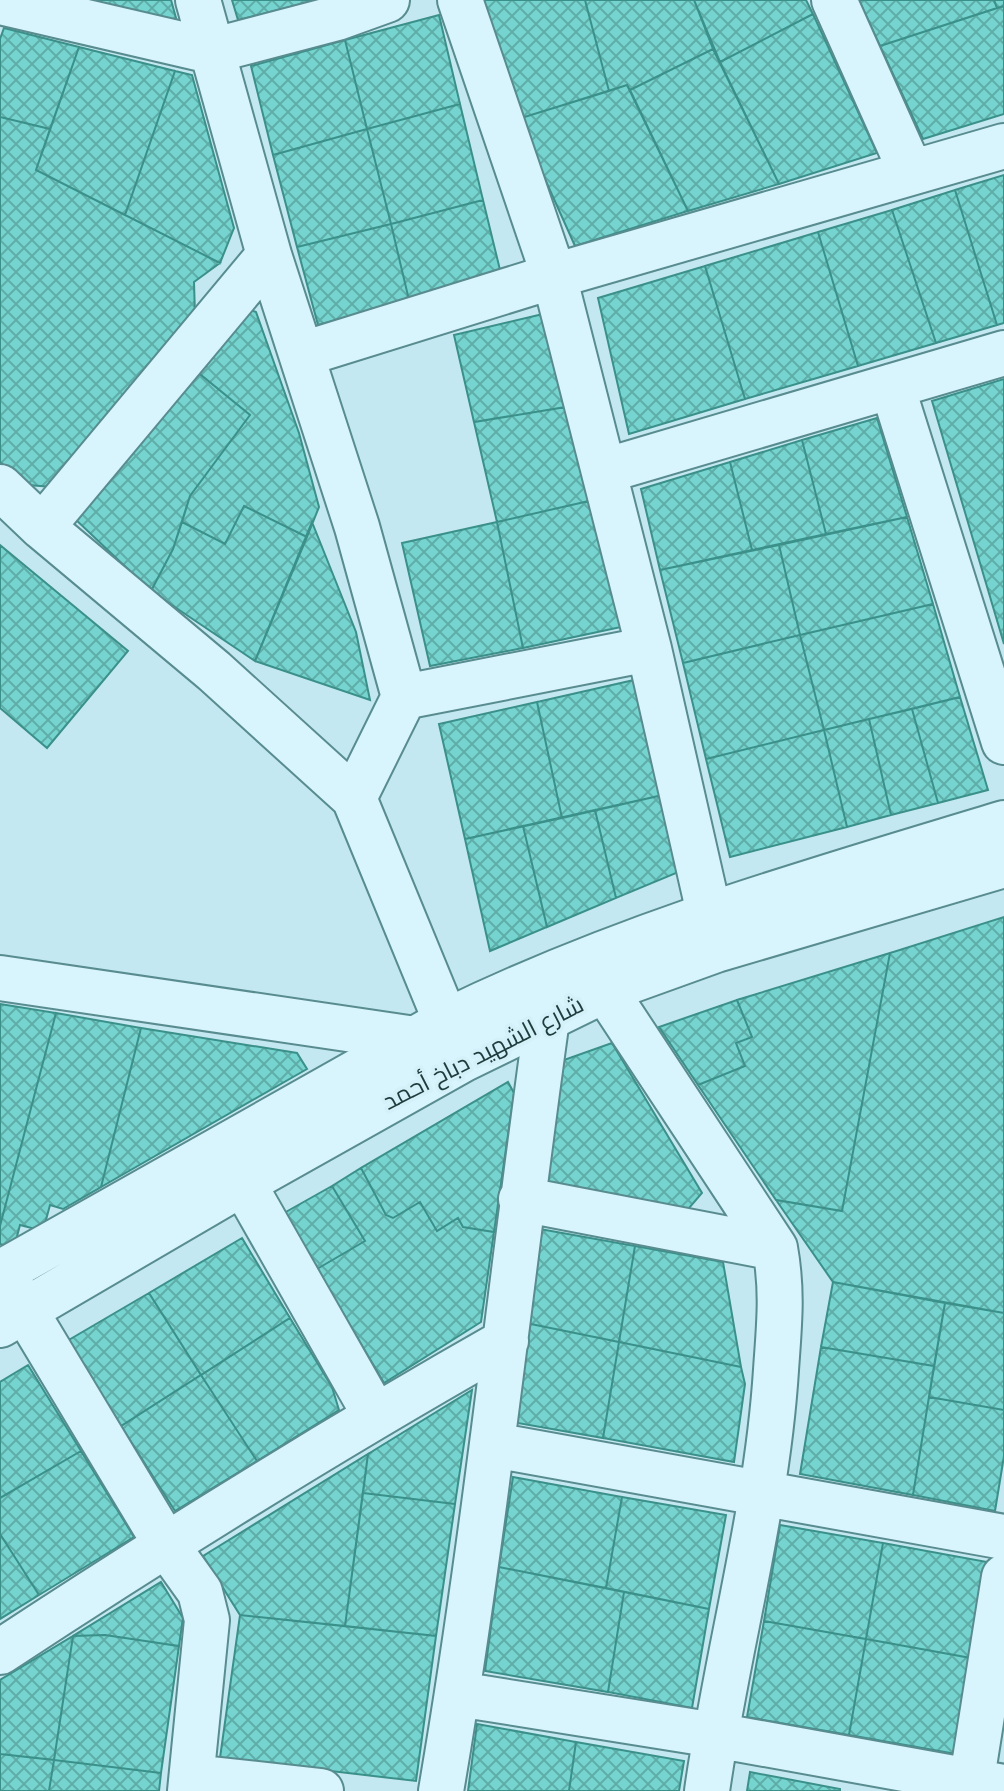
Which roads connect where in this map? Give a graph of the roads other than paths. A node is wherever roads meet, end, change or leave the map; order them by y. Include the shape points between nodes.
1 (198, 0) edge
2 (387, 0) edge
3 (460, 0) edge
4 (834, 0) edge
5 (0, 2) edge
6 (211, 51) junction
7 (1004, 146) edge
8 (911, 172) junction
9 (269, 255) junction
10 (554, 276) junction
11 (1004, 353) edge
12 (303, 354) junction
13 (892, 386) junction
14 (604, 471) junction
15 (0, 487) edge
16 (42, 527) junction
17 (649, 649) junction
18 (404, 697) junction
19 (1004, 742) edge
20 (354, 798) junction
21 (1004, 823) edge
22 (1004, 865) edge
23 (709, 913) junction
24 (0, 978) edge
25 (605, 990) junction
26 (547, 1019) junction
27 (441, 1040) junction
28 (243, 1183) junction
29 (521, 1199) junction
30 (775, 1248) junction
31 (1, 1273) edge
32 (13, 1318) edge
33 (506, 1341) junction
34 (375, 1415) junction
35 (493, 1445) junction
36 (761, 1494) junction
37 (1004, 1537) edge
38 (165, 1543) junction
39 (1004, 1577) edge
40 (0, 1652) edge
41 (458, 1694) junction
42 (715, 1735) junction
43 (192, 1784) edge
44 (982, 1786) edge
45 (321, 1791) edge
46 (441, 1791) edge
47 (707, 1791) edge

1 - 6 street
2 - 6 street
3 - 10 street
4 - 8 street
5 - 6 street
6 - 9 street
7 - 8 street
8 - 10 street
9 - 12 street
9 - 16 street
10 - 12 street
10 - 14 street
11 - 13 street
12 - 18 street
13 - 14 street
13 - 19 street
14 - 17 street
15 - 16 street
16 - 20 street via 214,671
17 - 18 street
17 - 23 street
18 - 20 street
20 - 27 street
21 - 23 street, شارع الشهيد دباخ أحمد
22 - 25 street, شارع الشهيد دباخ أحمد via 716,950
23 - 27 street, شارع الشهيد دباخ أحمد via 512,990
24 - 27 street
25 - 26 street, شارع الشهيد دباخ أحمد
25 - 30 street
26 - 27 street, شارع الشهيد دباخ أحمد
26 - 29 street
27 - 28 street, شارع الشهيد دباخ أحمد
27 - 31 street, شارع الشهيد دباخ أحمد
28 - 32 street, شارع الشهيد دباخ أحمد
28 - 34 street
29 - 30 street
29 - 33 street
30 - 36 street via 782,1282 773,1426
31 - 32 street
32 - 38 street
33 - 34 street
33 - 35 street
34 - 38 street
35 - 36 street
35 - 41 street
36 - 37 street
36 - 42 street
38 - 40 street
38 - 43 street via 200,1592 207,1620
39 - 44 street
41 - 42 street
41 - 46 street
42 - 44 street
42 - 47 street
43 - 45 street

